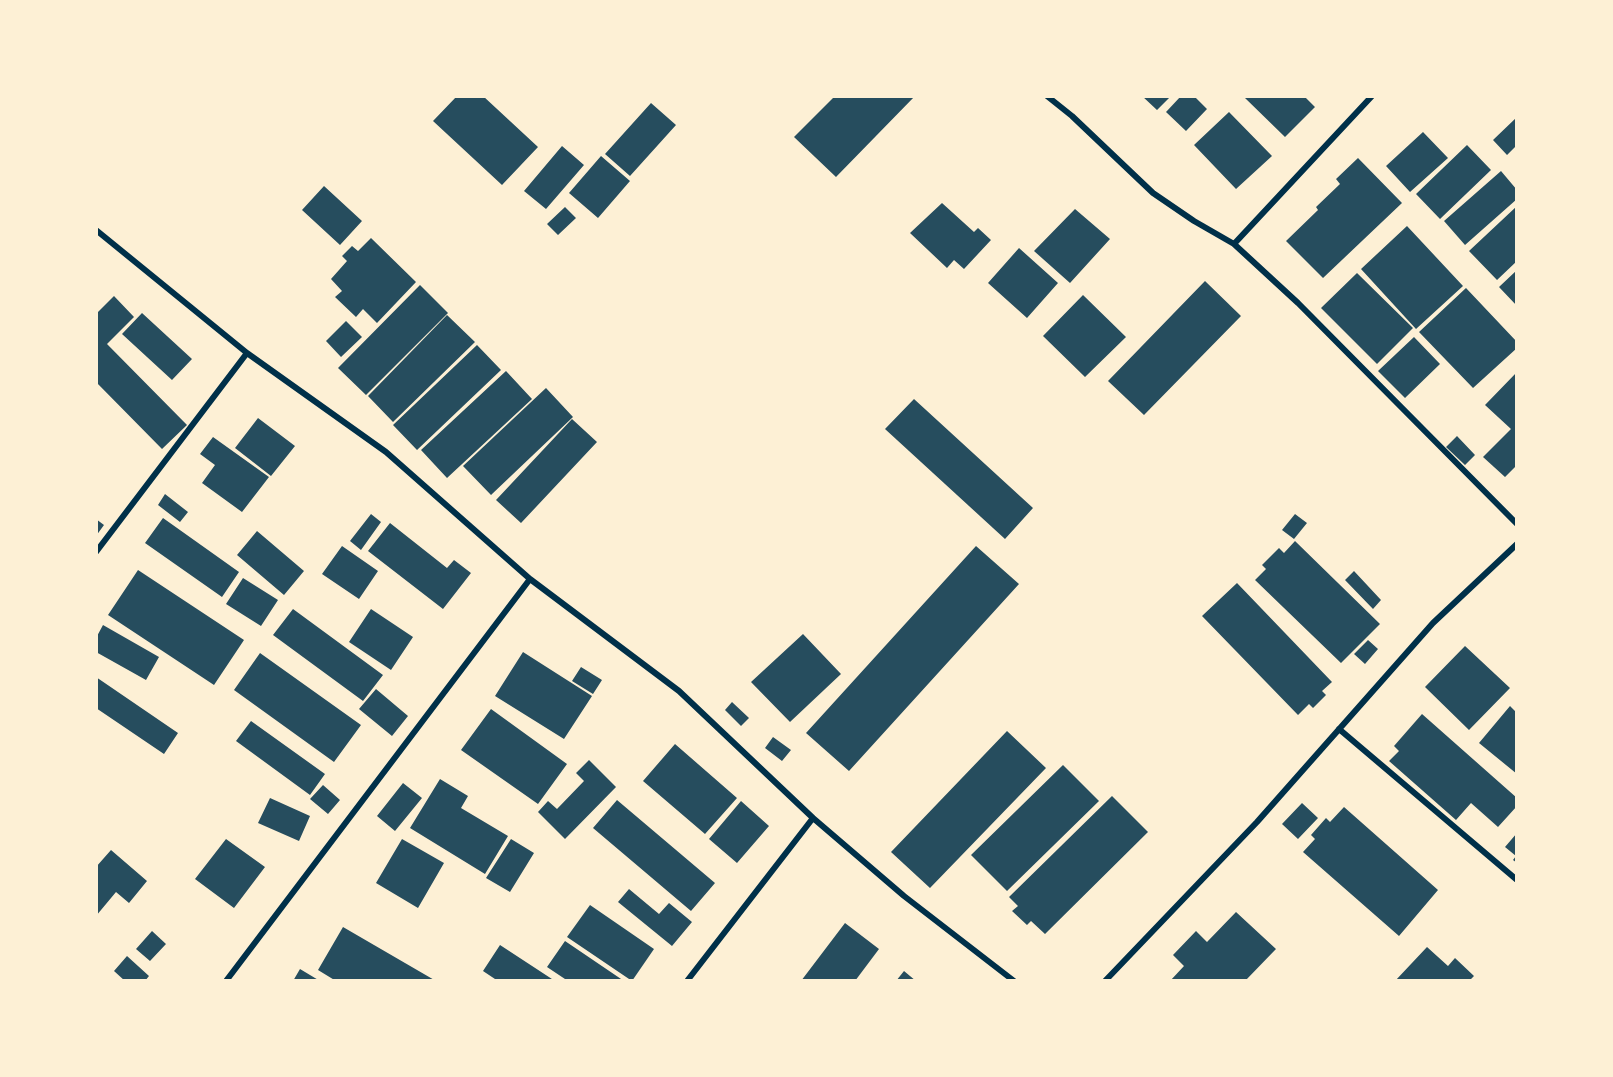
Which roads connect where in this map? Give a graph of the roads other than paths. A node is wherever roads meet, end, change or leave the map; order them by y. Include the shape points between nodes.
1 (1047, 96) edge
2 (1372, 96) edge
3 (96, 230) edge
4 (1234, 244) junction
5 (247, 354) junction
6 (1517, 524) edge
7 (1517, 544) edge
8 (96, 552) edge
9 (530, 579) junction
10 (1339, 729) junction
11 (813, 818) junction
12 (1517, 880) edge
13 (226, 981) edge
14 (687, 981) edge
15 (1014, 981) edge
16 (1105, 981) edge

1 - 4 street via 1153,193
2 - 4 street
3 - 5 street
4 - 6 street via 1298,303
5 - 8 street
5 - 9 street via 386,452
7 - 10 street via 1433,623
9 - 11 street via 679,691
9 - 13 street
10 - 12 street
10 - 16 street via 1257,822
11 - 14 street
11 - 15 street via 904,896

